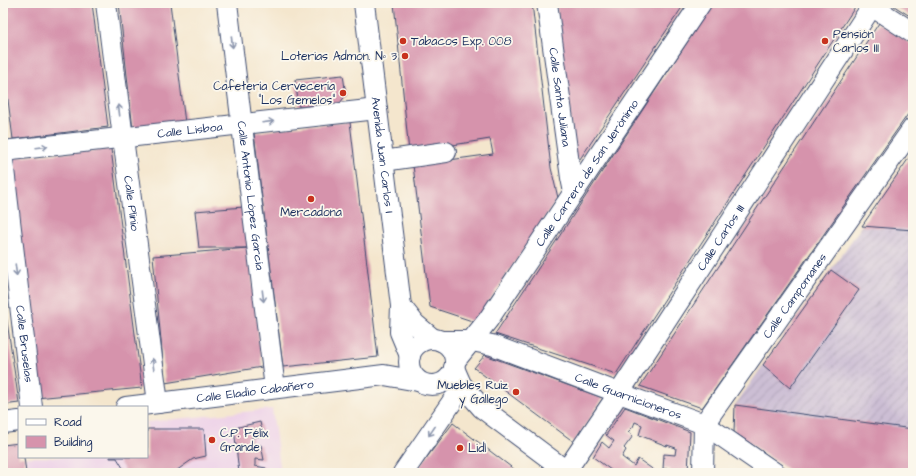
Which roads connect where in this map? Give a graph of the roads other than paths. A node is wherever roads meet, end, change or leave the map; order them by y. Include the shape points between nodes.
1 (106, 3) edge
2 (227, 3) edge
3 (364, 3) edge
4 (547, 3) edge
5 (701, 3) edge
6 (871, 4) edge
7 (913, 33) edge
8 (377, 109) junction
9 (242, 124) junction
10 (913, 128) edge
11 (123, 138) junction
12 (3, 151) edge
13 (446, 152) dead end
14 (383, 160) junction
15 (3, 161) edge
16 (574, 192) junction
17 (401, 306) junction
18 (437, 340) junction
19 (472, 341) junction
20 (409, 360) junction
21 (454, 365) junction
22 (384, 375) junction
23 (425, 383) junction
24 (275, 388) junction
25 (619, 393) junction
26 (454, 399) junction
27 (158, 403) junction
28 (32, 406) edge
29 (134, 406) edge
30 (482, 408) junction
31 (18, 421) edge
32 (3, 423) edge
33 (704, 424) junction
34 (567, 472) edge
35 (403, 473) edge
36 (703, 473) edge
37 (774, 473) edge

11 -> 1 street, Calle Plinio
2 -> 9 street, Calle Antonio López García
3 - 8 street, Avenida Juan Carlos I
4 - 16 street, Calle Santa Juliana
5 - 16 street, Calle Carrera de San Jerónimo
6 - 7 street
6 - 25 street, Calle Carlos III
9 -> 8 street, Calle Lisboa
8 - 14 street, Avenida Juan Carlos I
9 - 11 street, Calle Lisboa
9 -> 24 street, Calle Antonio López García
10 - 33 street, Calle Campomanes
12 -> 11 street, Calle Lisboa
27 -> 11 street, Calle Plinio
13 - 14 street
14 - 17 street, Avenida Juan Carlos I
15 -> 28 street, Calle Bruselas
16 - 19 street, Calle Carrera de San Jerónimo
17 - 18 street via 415,324
17 - 20 street, Avenida Juan Carlos I via 400,332
18 - 19 street
18 - 20 street via 419,343 413,349
18 - 21 street via 451,349
19 - 21 street, Calle Carrera de San Jerónimo
19 - 25 street, Calle Guarnicioneros via 492,345
20 - 22 street, Calle Eladio Cabañero
20 - 23 street via 410,370 414,376
21 - 23 street via 450,375 439,384
21 - 30 street via 461,384
22 - 23 street, Calle Eladio Cabañero
22 - 24 street, Calle Eladio Cabañero
23 - 26 street
24 - 27 street, Calle Eladio Cabañero
25 - 33 street, Calle Guarnicioneros
25 - 34 street, Calle Carlos III
26 - 30 street
26 -> 35 street
27 - 29 street, Calle Eladio Cabañero
30 - 34 street
31 - 32 street
33 - 36 street
33 - 37 street, Calle Guarnicioneros

